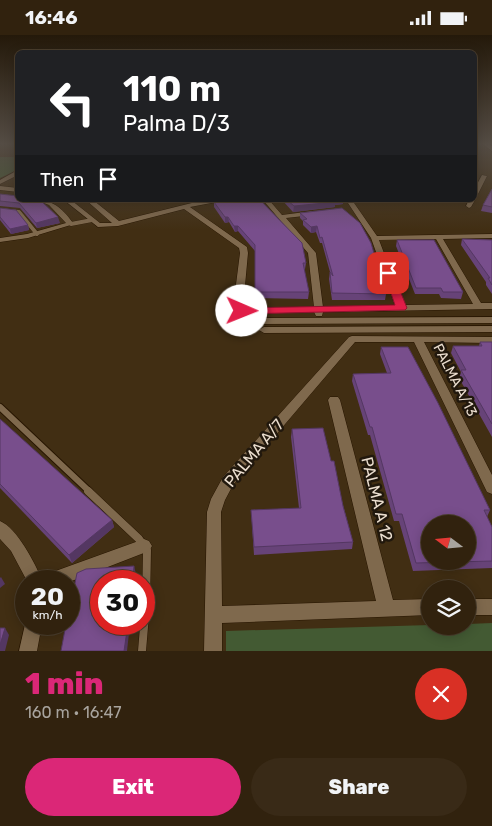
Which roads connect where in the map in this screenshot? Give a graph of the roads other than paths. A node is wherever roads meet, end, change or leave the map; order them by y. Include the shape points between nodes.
1 (15, 175) edge
2 (477, 175) edge
3 (484, 176) junction
4 (492, 177) edge
5 (15, 183) edge
6 (0, 184) edge
7 (15, 189) edge
8 (477, 190) edge
9 (0, 195) edge
10 (15, 197) edge
11 (45, 202) edge
12 (70, 202) edge
13 (88, 202) edge
14 (92, 202) edge
15 (213, 202) edge
16 (268, 202) edge
17 (351, 202) edge
18 (76, 206) junction
19 (186, 207) junction
20 (356, 208) junction
21 (347, 209) edge
22 (0, 210) edge
23 (319, 213) edge
24 (281, 217) junction
25 (92, 220) junction
26 (71, 224) junction
27 (118, 224) junction
28 (37, 234) junction
29 (438, 236) junction
30 (492, 236) edge
31 (375, 238) junction
32 (2, 240) edge
33 (492, 306) edge
34 (479, 307) junction
35 (402, 308) junction
36 (318, 309) junction
37 (492, 321) edge
38 (321, 325) junction
39 (262, 326) dead end
40 (492, 329) edge
41 (418, 340) junction
42 (492, 340) edge
43 (334, 400) dead end
44 (0, 407) edge
45 (492, 488) edge
46 (0, 528) edge
47 (144, 546) junction
48 (29, 570) edge
49 (80, 570) edge
50 (386, 607) junction
51 (421, 607) edge
52 (476, 607) edge
53 (492, 607) edge
54 (213, 615) junction
55 (31, 635) edge
56 (28, 651) edge
57 (142, 651) edge
58 (213, 651) edge

1 - 6 street
2 - 3 street
3 - 4 street
3 - 8 street
5 - 6 street
6 - 7 street
9 - 10 street
11 - 26 street
12 - 18 street
13 - 18 street
14 - 27 street
15 - 19 street
16 - 24 street
17 - 20 street
18 - 25 street
19 - 27 street
19 - 36 street via 243,247 238,308 242,311
20 - 21 street
20 - 31 street
22 - 28 lane via 19,212
23 - 24 street
24 - 36 street via 312,253
25 - 26 lane
25 - 27 street via 102,226
26 - 28 street
28 - 32 street
29 - 30 street
29 - 31 street
29 - 34 street
31 - 35 street
33 - 34 street
34 - 35 street
35 - 36 street
36 - 38 street
37 - 38 street
38 - 39 street
38 - 40 street
41 - 42 street
41 - 45 street, PALMA A/13
41 - 54 street, PALMA A/7 via 352,339 228,481 214,512
43 - 50 street, PALMA A 12
44 - 47 lane
46 - 48 street via 16,546
47 - 49 street
47 - 57 lane via 147,550 146,603
50 - 51 street
50 - 54 street
52 - 53 street
54 - 58 street, PALMA A/7
55 - 56 street

